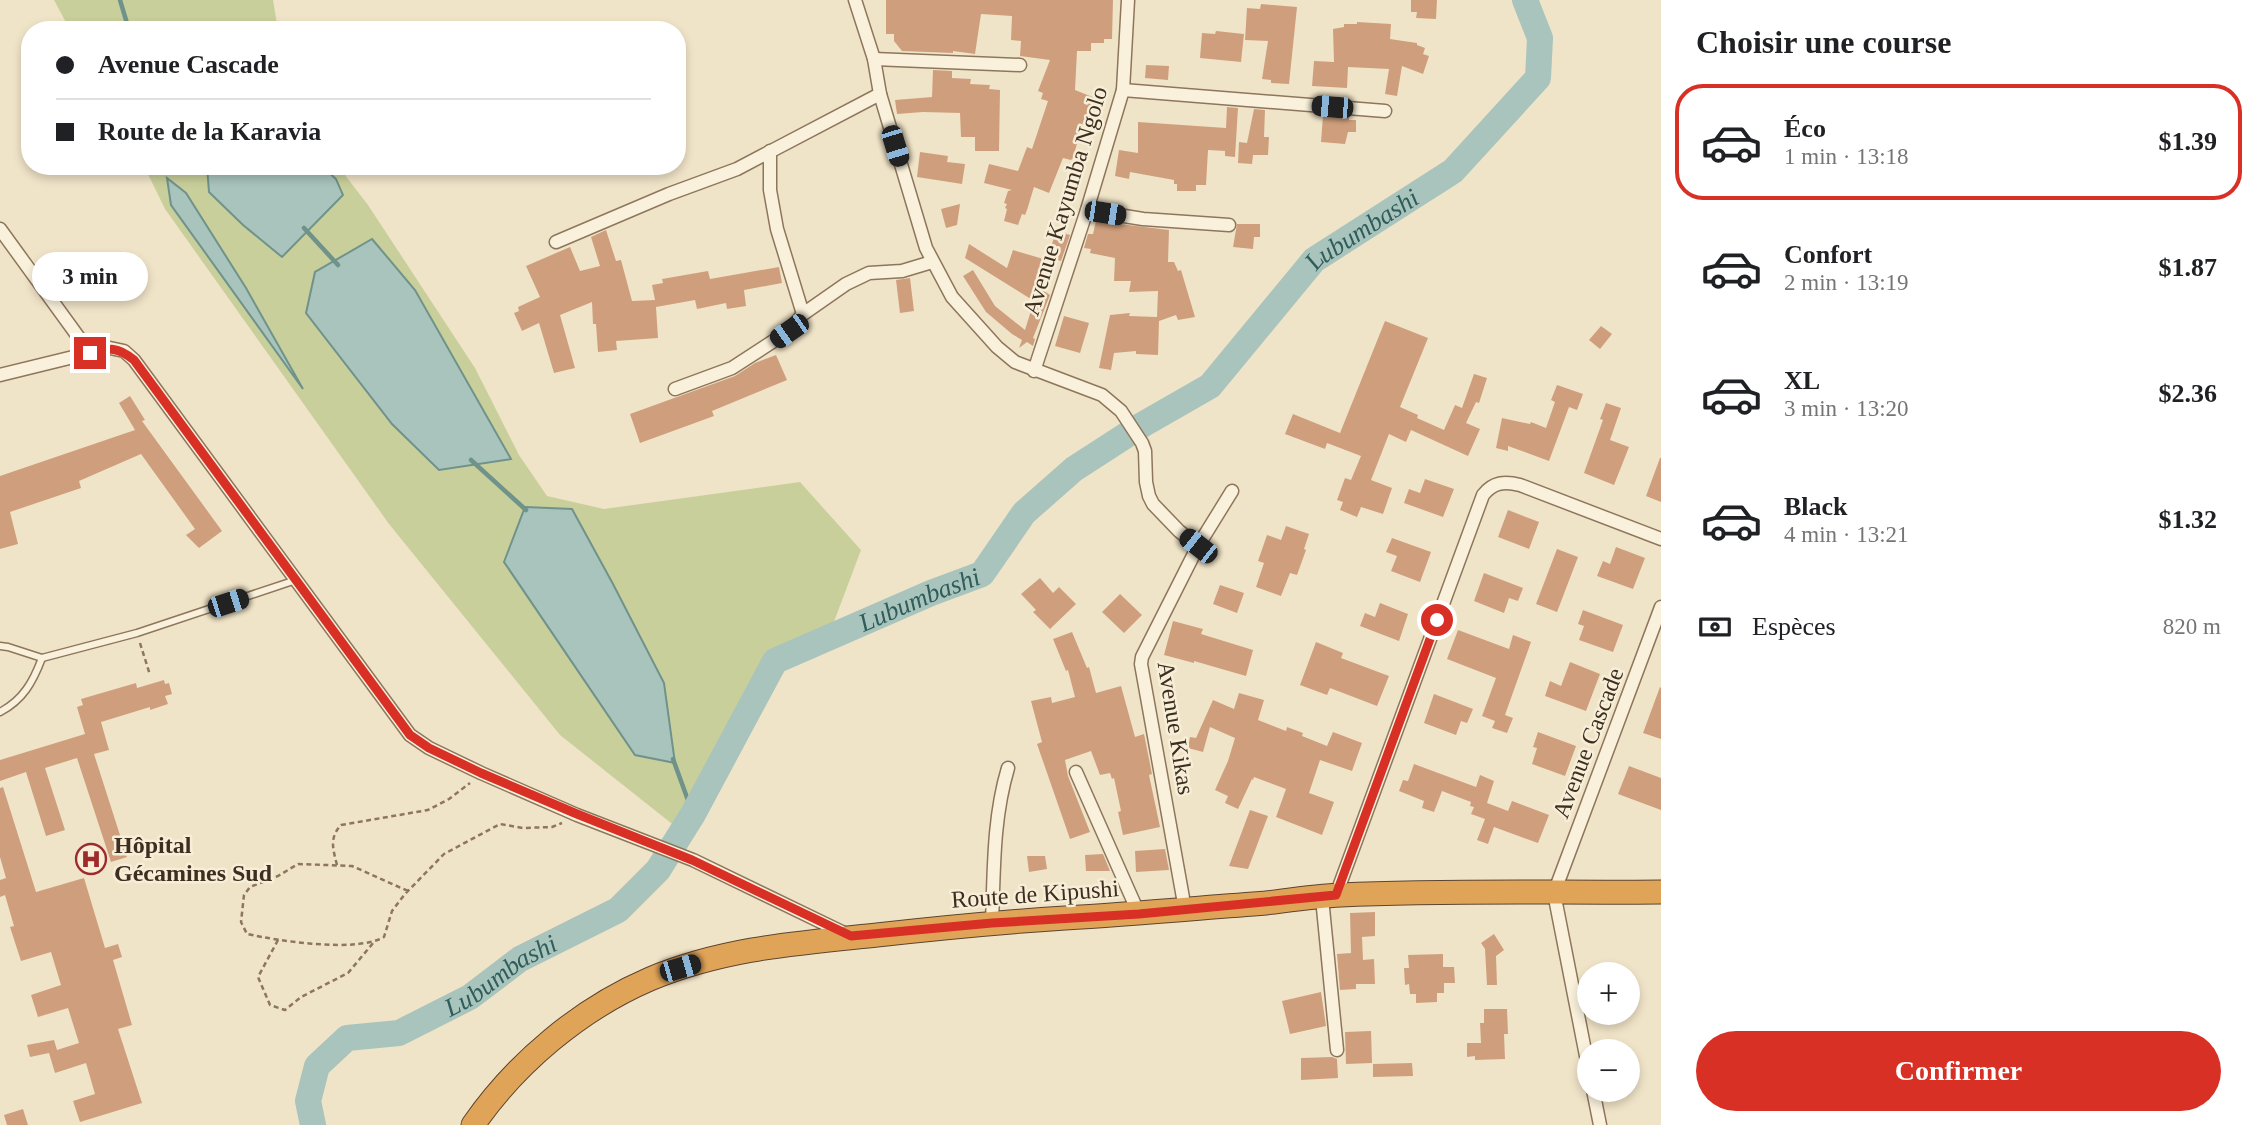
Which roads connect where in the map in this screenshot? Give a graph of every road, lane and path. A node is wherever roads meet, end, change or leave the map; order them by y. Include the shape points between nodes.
1 (855, 0) edge
2 (1128, 0) edge
3 (874, 59) junction
4 (1020, 65) dead end
5 (1123, 90) junction
6 (880, 94) junction
7 (1385, 111) dead end
8 (770, 150) junction
9 (1087, 210) junction
10 (1229, 225) dead end
11 (0, 229) edge
12 (556, 242) dead end
13 (932, 262) junction
14 (803, 314) junction
15 (90, 353) junction
16 (1034, 371) junction
17 (0, 375) edge
18 (675, 389) dead end
19 (1231, 491) dead end
20 (1661, 539) edge
21 (1198, 546) junction
22 (296, 580) junction
23 (1661, 607) edge
24 (136, 633) junction
25 (0, 646) edge
26 (42, 658) junction
27 (150, 675) dead end
28 (0, 712) edge
29 (1008, 768) dead end
30 (1076, 772) dead end
31 (481, 773) junction
32 (577, 814) junction
33 (337, 865) junction
34 (408, 891) junction
35 (1661, 892) edge
36 (1554, 893) junction
37 (1329, 897) junction
38 (1185, 909) junction
39 (1139, 914) junction
40 (992, 923) junction
41 (851, 936) junction
42 (278, 940) junction
43 (374, 942) junction
44 (1583, 1039) edge
45 (1337, 1050) dead end
46 (1595, 1102) edge
47 (473, 1125) edge
48 (1600, 1125) edge

1 - 3 street
2 - 5 street, Avenue Kayumba Ngolo
3 - 4 street
3 - 6 street
5 - 7 street
5 - 9 street, Avenue Kayumba Ngolo
6 - 8 street
6 - 13 street
8 - 12 street via 737,169
8 - 14 street via 770,190 777,229
9 - 10 street
9 - 16 street, Avenue Kayumba Ngolo
11 - 15 street
13 - 14 street via 902,271 869,273
13 - 16 street via 974,323 1015,362
14 - 18 street via 789,331 732,368
15 - 17 street
15 - 22 street via 110,348 124,351 134,360
16 - 21 street via 1102,395 1126,417 1143,443 1153,504
19 - 21 street, Avenue Kikas
20 - 37 street via 1520,485 1499,483 1488,489
21 - 38 street, Avenue Kikas via 1145,647 1141,664
22 - 24 lane
22 - 31 street via 410,735
23 - 36 street, Avenue Cascade
24 - 26 lane
24 - 27 path
25 - 26 lane
26 - 28 lane via 29,688
29 - 40 street via 996,818
30 - 39 street
31 - 32 street
31 - 33 path via 428,810 341,825 332,844
32 - 34 path via 552,827 500,824 444,854
32 - 41 street via 692,860
33 - 34 path via 352,866
33 - 42 path via 298,864 250,887 244,895 241,922 247,934
34 - 43 path via 392,911 384,937
35 - 36 highway, Route de Kipushi
36 - 37 highway, Route de Kipushi
36 - 44 street
37 - 38 highway, Route de Kipushi
37 - 45 street
38 - 39 highway, Route de Kipushi
39 - 40 highway, Route de Kipushi
40 - 41 highway, Route de Kipushi
41 - 47 highway, Route de Kipushi via 731,954 627,990 569,1027 526,1062
42 - 43 path via 313,945
42 - 43 path via 258,977 270,1005 285,1010 348,973
46 - 48 street

